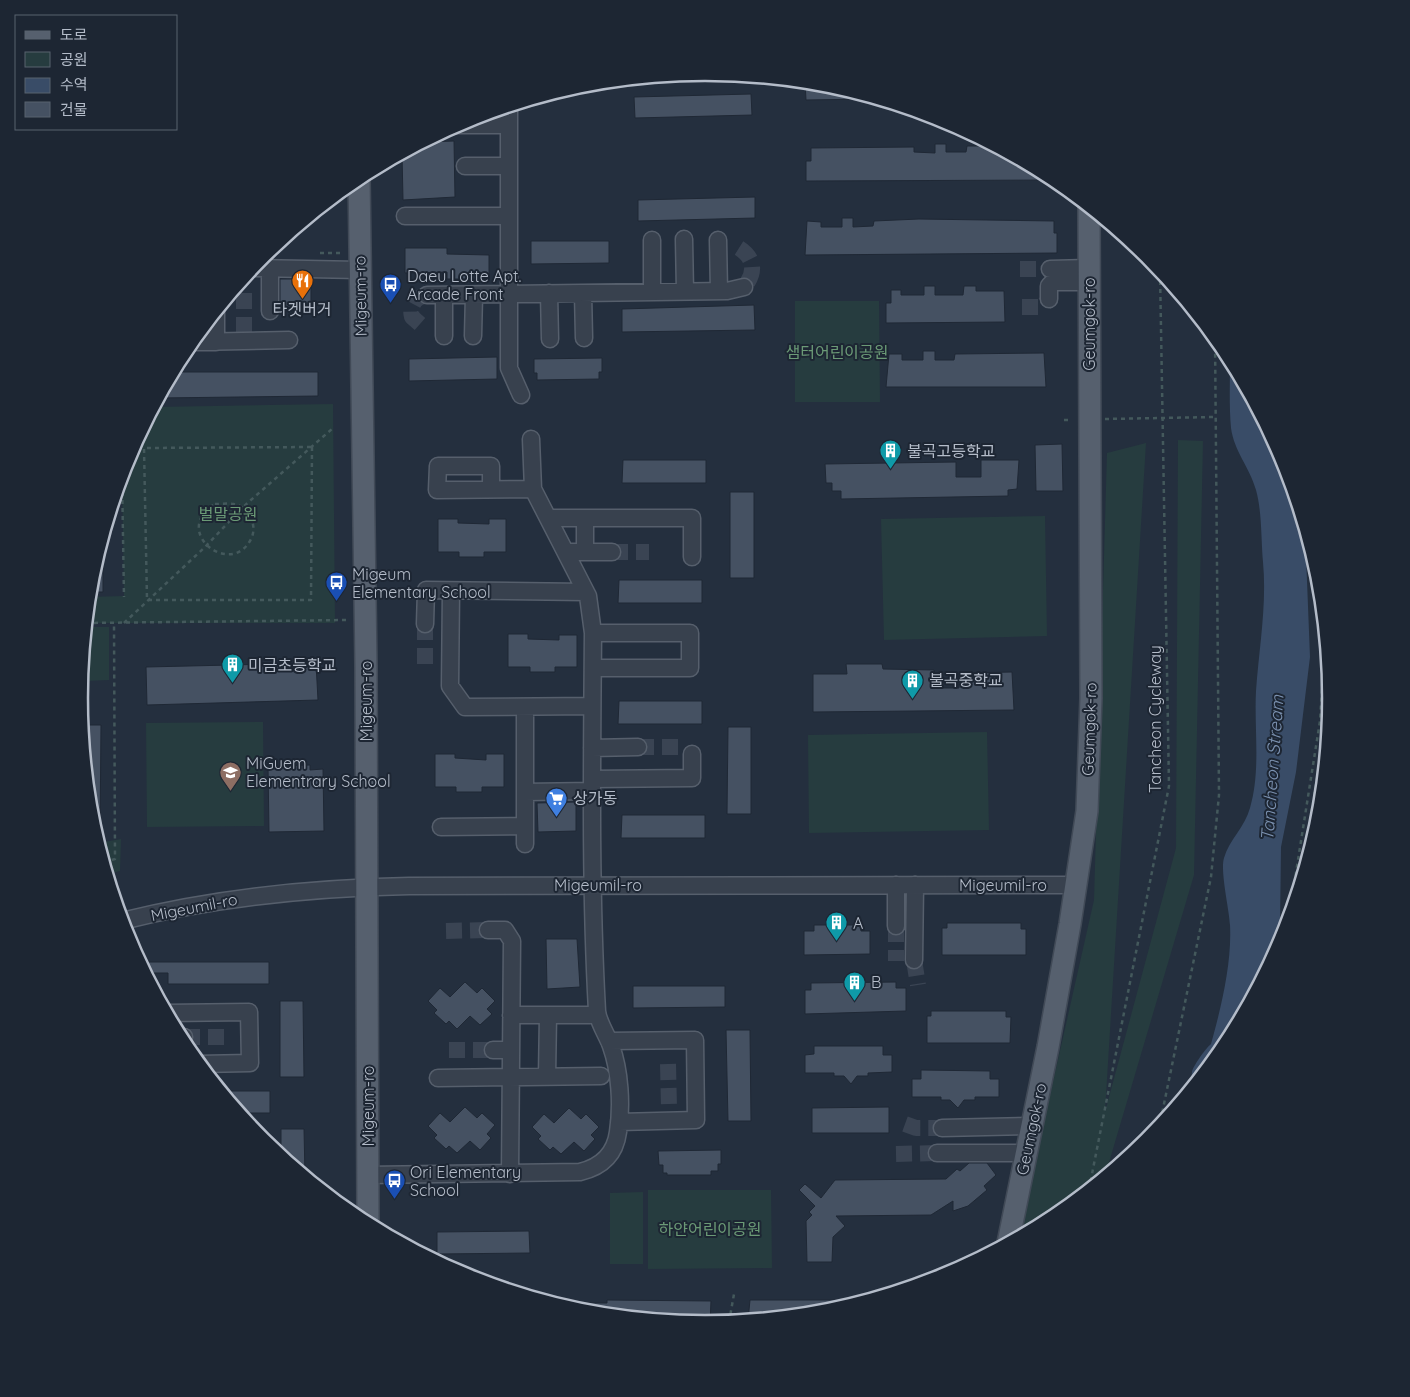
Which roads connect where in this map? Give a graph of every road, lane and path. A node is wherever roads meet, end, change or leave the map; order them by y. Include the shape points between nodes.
1 (509, 113) edge
2 (477, 125) edge
3 (508, 125) junction
4 (465, 166) dead end
5 (508, 166) junction
6 (359, 187) edge
7 (1089, 215) edge
8 (406, 216) dead end
9 (508, 216) junction
10 (684, 239) dead end
11 (652, 240) dead end
12 (718, 240) dead end
13 (341, 244) dead end
14 (313, 253) dead end
15 (263, 268) edge
16 (270, 268) junction
17 (1050, 268) tunnel mouth
18 (360, 270) junction
19 (1089, 275) junction
20 (1160, 283) edge
21 (744, 287) dead end
22 (719, 291) junction
23 (652, 292) junction
24 (685, 292) junction
25 (583, 293) junction
26 (508, 294) junction
27 (549, 294) junction
28 (427, 295) dead end
29 (444, 295) junction
30 (474, 295) junction
31 (1049, 299) tunnel mouth
32 (270, 311) dead end
33 (216, 322) edge
34 (444, 336) dead end
35 (473, 336) dead end
36 (584, 338) dead end
37 (550, 339) dead end
38 (289, 340) dead end
39 (202, 342) edge
40 (216, 342) junction
41 (1214, 351) edge
42 (521, 395) dead end
43 (1215, 417) junction
44 (1102, 419) dead end
45 (1064, 420) dead end
46 (1073, 420) dead end
47 (333, 428) dead end
48 (531, 439) dead end
49 (312, 447) junction
50 (491, 489) dead end
51 (533, 489) junction
52 (122, 496) edge
53 (242, 508) junction
54 (549, 518) junction
55 (585, 518) junction
56 (206, 546) junction
57 (566, 552) junction
58 (585, 552) junction
59 (612, 552) tunnel mouth
60 (692, 557) dead end
61 (450, 591) junction
62 (586, 592) junction
63 (124, 597) dead end
64 (147, 600) junction
65 (93, 622) edge
66 (114, 622) junction
67 (124, 622) junction
68 (425, 624) tunnel mouth
69 (348, 630) dead end
70 (593, 633) junction
71 (593, 668) junction
72 (1322, 691) edge
73 (592, 706) junction
74 (525, 707) junction
75 (638, 747) tunnel mouth
76 (592, 748) junction
77 (692, 754) dead end
78 (592, 785) junction
79 (525, 792) junction
80 (525, 826) junction
81 (441, 827) dead end
82 (525, 844) dead end
83 (110, 860) edge
84 (1296, 876) edge
85 (591, 885) junction
86 (896, 885) junction
87 (915, 885) junction
88 (1076, 885) junction
89 (366, 887) junction
90 (129, 920) edge
91 (896, 926) tunnel mouth
92 (488, 930) tunnel mouth
93 (914, 960) tunnel mouth
94 (175, 1015) edge
95 (511, 1015) junction
96 (548, 1015) junction
97 (597, 1015) junction
98 (609, 1041) junction
99 (493, 1050) tunnel mouth
100 (511, 1050) junction
101 (208, 1064) edge
102 (600, 1076) dead end
103 (547, 1077) junction
104 (438, 1078) dead end
105 (511, 1078) junction
106 (1162, 1112) edge
107 (619, 1122) junction
108 (1032, 1126) junction
109 (942, 1128) tunnel mouth
110 (937, 1153) tunnel mouth
111 (1026, 1153) junction
112 (510, 1174) junction
113 (368, 1175) junction
114 (1092, 1179) edge
115 (368, 1216) edge
116 (1010, 1235) edge
117 (734, 1294) dead end
118 (731, 1315) edge

1 - 3 street
2 - 3 street
3 - 5 street
4 - 5 street
5 - 9 street
6 - 18 main road, Migeum-ro
7 - 19 main road, Geumgok-ro
8 - 9 street
9 - 26 street
10 - 24 street
11 - 23 street
12 - 22 street
13 - 14 path via 341,253
15 - 16 street
16 - 18 street
16 - 32 street
17 - 19 street
18 - 89 main road, Migeum-ro
19 - 31 street via 1053,282 1049,286
19 - 88 main road, Geumgok-ro via 1091,698 1087,811
20 - 114 path, Tancheon Cycleway via 1169,786
21 - 22 street
22 - 24 street
23 - 24 street
23 - 25 street
25 - 27 street
25 - 36 street
26 - 27 street
26 - 30 street
26 - 42 street via 509,368
27 - 37 street
28 - 29 street
29 - 30 street
29 - 34 street
30 - 35 street
33 - 40 street
38 - 40 street via 244,337
39 - 40 street
41 - 43 path
43 - 44 path
43 - 106 path via 1219,795 1211,878
45 - 46 path
47 - 49 path
48 - 51 street
49 - 53 path
49 - 64 path via 312,600
49 - 64 path via 144,448
50 - 51 street
51 - 54 street
52 - 63 path
53 - 56 path
53 - 56 path via 235,504 214,504 207,508 198,524 200,538
53 - 56 path via 254,525 253,537 248,544 229,554 217,553
54 - 55 street
54 - 57 street
55 - 58 street
55 - 60 street via 692,518
56 - 64 path
57 - 58 street
57 - 62 street
58 - 59 street
61 - 62 street
61 - 68 street via 426,590
61 - 74 street via 450,686 465,707
62 - 70 street
64 - 67 path
65 - 66 path
66 - 67 path
66 - 83 path via 115,859
67 - 69 path via 348,620
70 - 71 street
70 - 71 street via 690,633 690,668
71 - 73 street
72 - 84 path via 1320,722
73 - 74 street
73 - 76 street
74 - 79 street
75 - 76 street
76 - 78 street
77 - 78 street via 692,778
78 - 79 street
78 - 85 street
79 - 80 street
80 - 81 street
80 - 82 street
85 - 86 street, Migeumil-ro
85 - 89 street, Migeumil-ro
85 - 97 street
86 - 87 street, Migeumil-ro
86 - 91 street
87 - 88 street, Migeumil-ro
87 - 93 street
88 - 108 main road, Geumgok-ro
89 - 90 street, Migeumil-ro via 320,888 248,896
89 - 113 main road, Migeum-ro
92 - 95 street via 505,930 512,941
94 - 101 street via 249,1012 250,1063
95 - 96 street
95 - 100 street
96 - 97 street
96 - 103 street
97 - 98 street
98 - 107 street via 618,1084
98 - 107 street via 696,1040 696,1120 669,1114
99 - 100 street
100 - 105 street
102 - 103 street
103 - 105 street
104 - 105 street
105 - 112 street
107 - 112 street via 614,1147 595,1168 562,1174
108 - 109 street
108 - 111 main road, Geumgok-ro
110 - 111 street
111 - 116 main road, Geumgok-ro
112 - 113 street
113 - 115 main road, Migeum-ro
117 - 118 path

